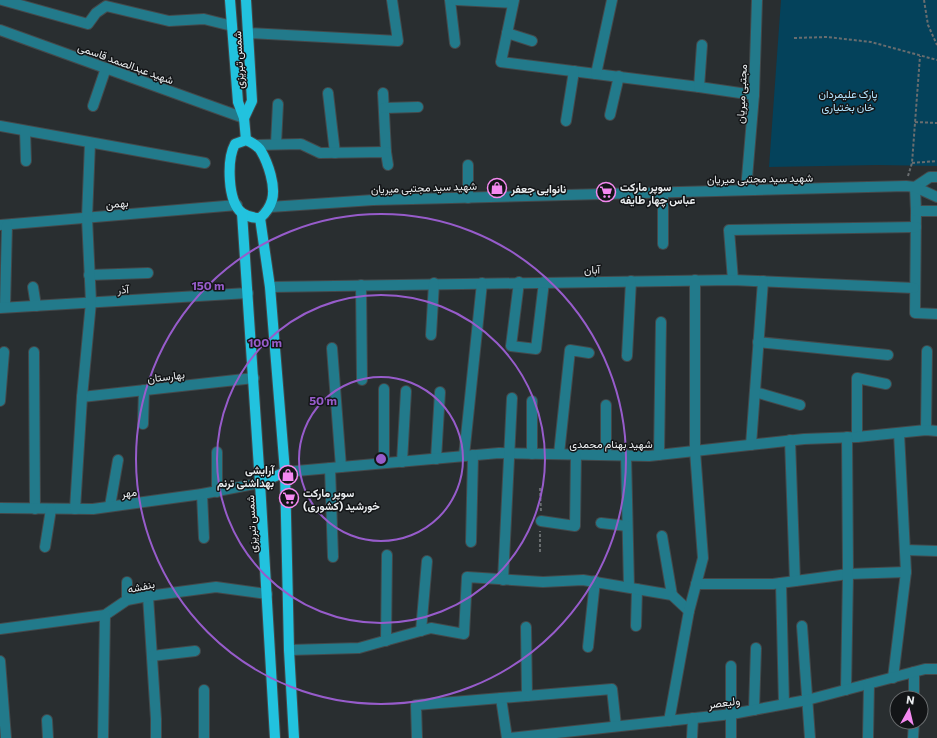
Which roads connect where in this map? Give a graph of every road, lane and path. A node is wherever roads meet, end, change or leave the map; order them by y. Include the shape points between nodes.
1 (2, 0) edge
2 (230, 0) edge
3 (246, 0) edge
4 (392, 0) edge
5 (450, 0) edge
6 (456, 0) edge
7 (612, 0) edge
8 (758, 0) edge
9 (924, 0) edge
10 (513, 2) edge
11 (232, 26) junction
12 (0, 30) edge
13 (248, 33) junction
14 (507, 33) junction
15 (794, 38) dead end
16 (532, 41) dead end
17 (455, 43) dead end
18 (937, 45) edge
19 (702, 46) dead end
20 (920, 56) junction
21 (937, 60) edge
22 (106, 68) junction
23 (574, 71) junction
24 (596, 74) junction
25 (619, 76) junction
26 (699, 87) junction
27 (328, 93) dead end
28 (384, 93) dead end
29 (754, 95) junction
30 (278, 104) dead end
31 (93, 106) dead end
32 (384, 108) junction
33 (418, 108) dead end
34 (610, 115) dead end
35 (244, 118) junction
36 (566, 121) dead end
37 (915, 122) junction
38 (937, 123) edge
39 (0, 126) edge
40 (26, 131) junction
41 (246, 140) junction
42 (90, 143) junction
43 (276, 144) junction
44 (256, 145) junction
45 (386, 152) junction
46 (335, 153) junction
47 (26, 161) dead end
48 (937, 161) edge
49 (205, 163) dead end
50 (912, 163) junction
51 (388, 165) dead end
52 (468, 165) dead end
53 (937, 177) edge
54 (910, 186) junction
55 (746, 190) junction
56 (663, 192) junction
57 (937, 196) edge
58 (468, 198) junction
59 (270, 207) junction
60 (239, 209) junction
61 (916, 211) junction
62 (937, 211) edge
63 (87, 218) junction
64 (260, 218) junction
65 (3, 225) edge
66 (916, 227) junction
67 (663, 244) dead end
68 (148, 273) dead end
69 (89, 275) junction
70 (695, 280) junction
71 (733, 280) junction
72 (631, 281) junction
73 (763, 281) junction
74 (519, 282) junction
75 (544, 282) junction
76 (434, 283) junction
77 (482, 283) junction
78 (361, 285) junction
79 (33, 286) dead end
80 (270, 287) junction
81 (914, 288) junction
82 (248, 293) junction
83 (91, 302) junction
84 (36, 306) junction
85 (2, 307) edge
86 (937, 314) edge
87 (661, 322) dead end
88 (431, 335) dead end
89 (758, 342) junction
90 (332, 348) dead end
91 (927, 351) dead end
92 (4, 352) dead end
93 (34, 352) dead end
94 (589, 353) dead end
95 (888, 355) dead end
96 (626, 356) dead end
97 (254, 378) junction
98 (362, 380) dead end
99 (886, 384) dead end
100 (384, 389) dead end
101 (144, 390) junction
102 (406, 391) dead end
103 (440, 392) dead end
104 (755, 392) junction
105 (82, 397) junction
106 (512, 398) dead end
107 (0, 401) edge
108 (532, 401) dead end
109 (606, 405) dead end
110 (800, 405) dead end
111 (144, 424) dead end
112 (926, 430) junction
113 (937, 431) edge
114 (899, 433) junction
115 (847, 437) junction
116 (857, 437) junction
117 (790, 440) junction
118 (751, 445) junction
119 (695, 451) junction
120 (217, 452) dead end
121 (510, 453) junction
122 (532, 454) junction
123 (559, 454) junction
124 (576, 454) junction
125 (606, 455) junction
126 (626, 455) junction
127 (659, 455) junction
128 (468, 456) junction
129 (436, 459) junction
130 (118, 460) dead end
131 (402, 462) junction
132 (384, 463) junction
133 (341, 467) junction
134 (330, 468) junction
135 (285, 472) junction
136 (260, 483) junction
137 (217, 492) junction
138 (202, 494) junction
139 (110, 506) junction
140 (0, 508) edge
141 (35, 509) junction
142 (51, 509) junction
143 (75, 509) junction
144 (541, 521) dead end
145 (601, 523) dead end
146 (627, 526) junction
147 (662, 536) dead end
148 (204, 538) dead end
149 (470, 542) dead end
150 (45, 547) dead end
151 (905, 550) junction
152 (937, 551) edge
153 (388, 555) dead end
154 (333, 557) dead end
155 (427, 561) dead end
156 (906, 572) junction
157 (848, 574) junction
158 (503, 580) junction
159 (795, 581) junction
160 (127, 582) dead end
161 (595, 582) junction
162 (781, 583) junction
163 (696, 584) junction
164 (633, 588) junction
165 (267, 594) junction
166 (672, 595) junction
167 (148, 596) junction
168 (127, 600) junction
169 (689, 611) junction
170 (105, 615) junction
171 (636, 626) dead end
172 (802, 626) dead end
173 (526, 627) dead end
174 (0, 629) edge
175 (421, 631) junction
176 (386, 641) junction
177 (588, 647) dead end
178 (756, 648) dead end
179 (289, 650) junction
180 (194, 651) dead end
181 (152, 656) junction
182 (0, 661) edge
183 (731, 666) dead end
184 (937, 669) edge
185 (914, 672) junction
186 (893, 678) junction
187 (869, 684) junction
188 (204, 690) dead end
189 (846, 690) junction
190 (914, 690) edge
191 (527, 696) junction
192 (501, 698) junction
193 (807, 700) junction
194 (784, 704) junction
195 (754, 710) junction
196 (732, 714) junction
197 (693, 718) junction
198 (47, 720) dead end
199 (669, 721) junction
200 (2, 726) edge
201 (616, 726) junction
202 (578, 734) edge
203 (528, 737) edge
204 (6, 738) edge
205 (48, 738) edge
206 (103, 738) edge
207 (156, 738) edge
208 (204, 738) edge
209 (275, 738) edge
210 (294, 738) edge
211 (416, 738) edge
212 (509, 738) edge
213 (692, 738) edge
214 (731, 738) edge
215 (810, 738) edge
216 (868, 738) edge

1 - 11 street via 88,24 96,13 106,6 169,21 204,19
2 - 11 main road, شمس تبریزی
3 - 13 main road, شمس تبریزی
4 - 13 street via 398,41
5 - 17 street
6 - 10 street
7 - 24 street
8 - 29 street, مجتبی میریان
9 - 18 path via 928,25
10 - 14 street
11 - 35 main road, شمس تبریزی via 238,102
12 - 22 street, شهید عبدالصمد قاسمی
13 - 35 main road, شمس تبریزی via 252,101
14 - 16 street
14 - 23 street via 501,62
15 - 20 path via 827,37 871,42
19 - 26 street
20 - 21 path
20 - 37 path
22 - 31 street
22 - 35 street, شهید عبدالصمد قاسمی
23 - 24 street
23 - 36 street
24 - 25 street
25 - 26 street
25 - 34 street
26 - 29 street
27 - 46 street
28 - 32 street
29 - 55 street, مجتبی میریان
30 - 43 street
32 - 33 street
32 - 45 street
35 - 41 main road, شمس تبریزی
37 - 38 path
37 - 50 path
39 - 40 street
40 - 42 street
40 - 47 street
41 - 44 main road
41 - 60 main road, شمس تبریزی via 235,144 231,152 230,179
42 - 49 street
42 - 63 street
43 - 44 street
43 - 46 street via 301,144 320,153
44 - 59 main road via 271,179 273,199
45 - 46 street
45 - 51 street
48 - 50 path
50 - 54 path
52 - 58 street
53 - 54 street, شهید سید مجتبی میریان via 930,177
54 - 55 street, شهید سید مجتبی میریان
54 - 57 street, شهید سید مجتبی میریان
54 - 61 street
55 - 56 street, شهید سید مجتبی میریان
56 - 58 street, شهید سید مجتبی میریان
56 - 67 street
58 - 59 street, شهید سید مجتبی میریان via 373,200
59 - 64 main road
60 - 63 street, بهمن
60 - 64 main road via 250,217
60 - 82 main road, شمس تبریزی
61 - 62 street
61 - 66 street
63 - 65 street, بهمن
63 - 69 street
64 - 80 main road
65 - 85 street
66 - 71 street via 729,230
66 - 81 street
68 - 69 street
69 - 83 street
70 - 71 street, آبان
70 - 72 street, آبان
70 - 119 street
71 - 73 street, آبان
72 - 75 street, آبان
72 - 96 street
73 - 81 street, آبان
73 - 89 street
74 - 75 street, آبان
74 - 75 street via 512,346 536,349
74 - 77 street, آبان
76 - 77 street, آبان
76 - 78 street, آبان
76 - 88 street
77 - 128 street
78 - 80 street, آبان
78 - 98 street
79 - 84 street
80 - 135 main road
81 - 86 street via 915,313
82 - 83 street, آذر
82 - 97 main road, شمس تبریزی
83 - 84 street, آذر
83 - 105 street
84 - 85 street, آذر
87 - 127 street
89 - 95 street
89 - 104 street
90 - 133 street
91 - 112 street
92 - 107 street
93 - 141 street
94 - 123 street via 570,350
97 - 101 street, بهارستان
97 - 136 main road, شمس تبریزی
99 - 116 street via 857,378
100 - 132 street
101 - 105 street, بهارستان
101 - 111 street
102 - 131 street
103 - 129 street
104 - 110 street
104 - 118 street
105 - 143 street
106 - 121 street
108 - 122 street
109 - 125 street
112 - 113 street, شهید بهنام محمدی
112 - 114 street, شهید بهنام محمدی
114 - 116 street, شهید بهنام محمدی
114 - 151 street
115 - 116 street, شهید بهنام محمدی
115 - 117 street, شهید بهنام محمدی
115 - 157 street
117 - 118 street, شهید بهنام محمدی
117 - 159 street
118 - 119 street, شهید بهنام محمدی
119 - 127 street, شهید بهنام محمدی
119 - 163 street via 703,558
120 - 137 street
121 - 122 street, شهید بهنام محمدی
121 - 128 street, شهید بهنام محمدی
121 - 158 street
122 - 123 street, شهید بهنام محمدی
123 - 124 street, شهید بهنام محمدی
124 - 125 street, شهید بهنام محمدی
124 - 144 street via 575,526
125 - 126 street, شهید بهنام محمدی
126 - 127 street, شهید بهنام محمدی
126 - 146 street
128 - 129 street, شهید بهنام محمدی
128 - 149 street
129 - 131 street, شهید بهنام محمدی
130 - 139 street
131 - 132 street, شهید بهنام محمدی
132 - 133 street, شهید بهنام محمدی
133 - 134 street, شهید بهنام محمدی
134 - 135 street, شهید بهنام محمدی
134 - 154 street
135 - 136 main road
135 - 179 main road
136 - 137 street, مهر
136 - 165 main road, شمس تبریزی
137 - 138 street, مهر
138 - 139 street, مهر
138 - 148 street
139 - 143 street, مهر
140 - 141 street, مهر
141 - 142 street, مهر
142 - 143 street, مهر
142 - 150 street
145 - 146 street
146 - 164 street
147 - 166 street
151 - 152 street
151 - 156 street
153 - 176 street
155 - 175 street
156 - 157 street
156 - 186 street
157 - 159 street
157 - 189 street
158 - 161 street
158 - 175 street via 467,578 464,634 431,628
159 - 162 street
160 - 168 street
161 - 164 street
161 - 177 street
162 - 163 street
162 - 194 street
163 - 169 street
164 - 166 street
164 - 171 street
165 - 167 street, بنفشه via 216,588
165 - 209 main road, شمس تبریزی
166 - 169 street
167 - 168 street, بنفشه
167 - 181 street
168 - 170 street, بنفشه
169 - 199 street
170 - 174 street, بنفشه
170 - 206 street
172 - 193 street
173 - 191 street
175 - 176 street
176 - 179 street via 359,648
178 - 195 street
179 - 210 main road
180 - 181 street
181 - 207 street
182 - 200 street
183 - 196 street
184 - 185 street, ولیعصر
185 - 186 street, ولیعصر
185 - 190 street
186 - 187 street, ولیعصر
187 - 189 street, ولیعصر
187 - 216 street
188 - 208 street
189 - 193 street, ولیعصر
191 - 192 street
191 - 201 street via 612,689
192 - 211 street via 416,705
192 - 212 street
193 - 194 street, ولیعصر
193 - 215 street
194 - 195 street, ولیعصر
195 - 196 street, ولیعصر
196 - 197 street, ولیعصر
196 - 214 street
197 - 199 street, ولیعصر
197 - 213 street
198 - 205 street
199 - 201 street, ولیعصر
200 - 204 street
201 - 202 street, ولیعصر
202 - 203 street, ولیعصر
203 - 212 street, ولیعصر

